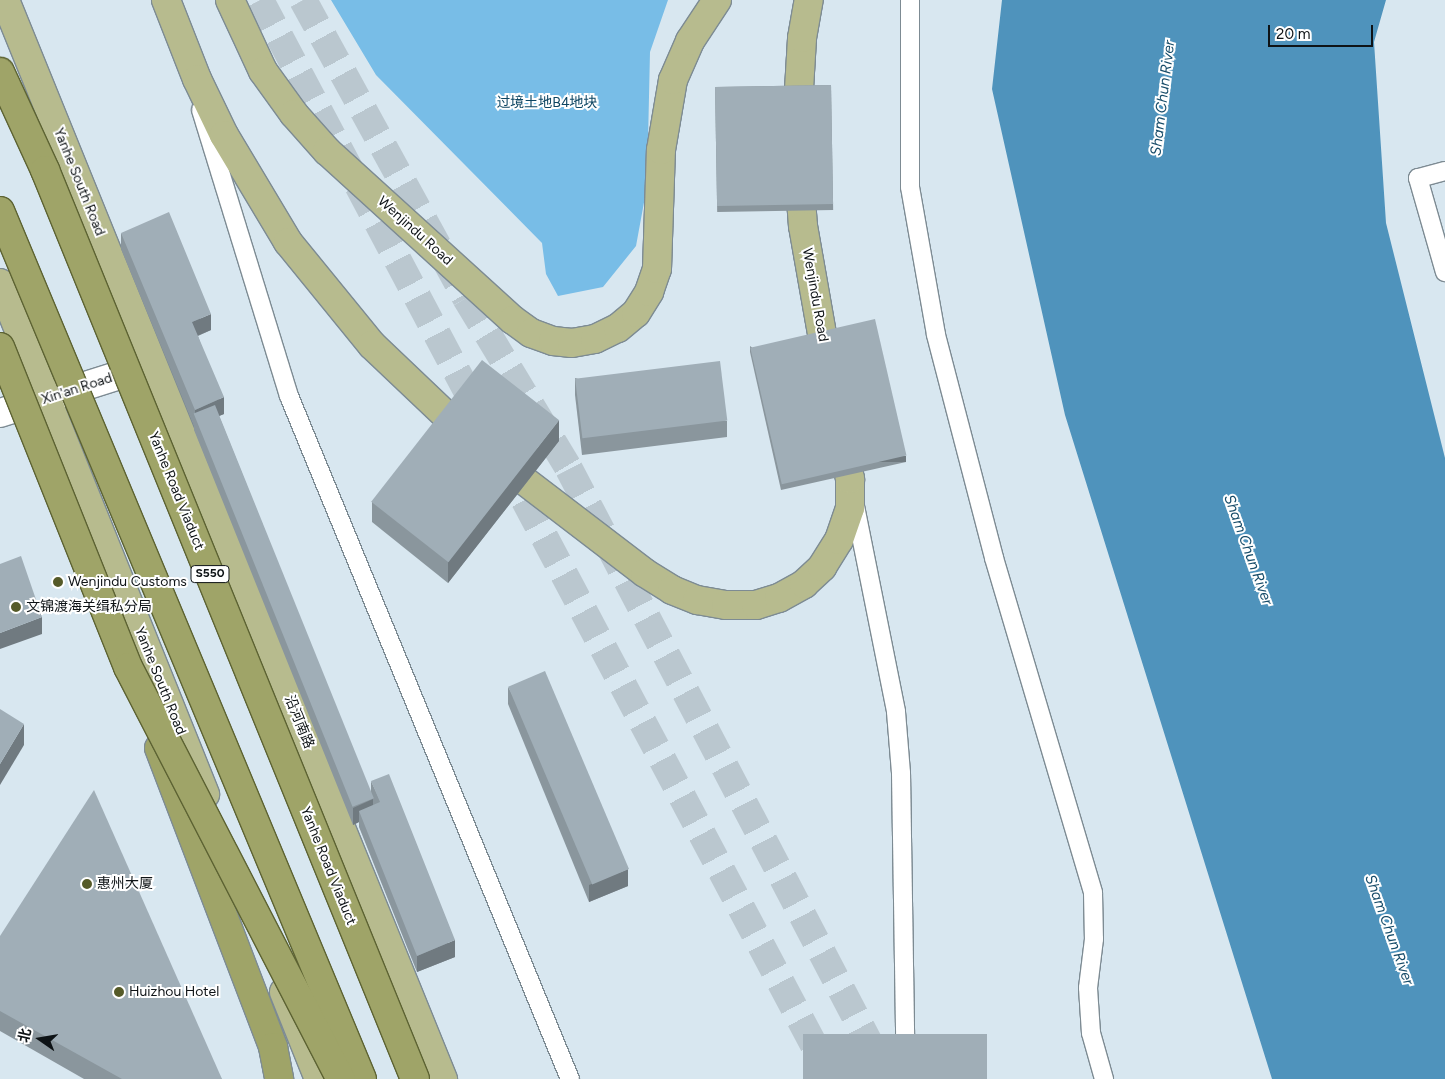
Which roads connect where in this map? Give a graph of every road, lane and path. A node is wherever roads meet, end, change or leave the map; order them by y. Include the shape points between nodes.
1 (5, 0) edge
2 (230, 0) edge
3 (717, 0) edge
4 (808, 0) edge
5 (910, 0) edge
6 (170, 12) edge
7 (0, 72) edge
8 (1445, 171) edge
9 (0, 211) edge
10 (1445, 272) edge
11 (0, 283) edge
12 (0, 347) edge
13 (153, 365) junction
14 (47, 399) junction
15 (0, 413) edge
16 (451, 420) edge
17 (850, 479) junction
18 (526, 482) edge
19 (128, 667) junction
20 (273, 1047) junction
21 (279, 1079) edge
22 (286, 1079) edge
23 (319, 1079) edge
24 (341, 1079) edge
25 (362, 1079) edge
26 (415, 1079) edge
27 (443, 1079) edge
28 (570, 1079) edge
29 (906, 1079) edge
30 (1104, 1079) edge

1 - 13 main road, Yanhe South Road
2 - 3 main road, Wenjindu Road via 263,71 327,152 513,320 553,341 572,343 595,339 618,328 636,312 649,292 657,269 661,150 673,80 690,41
4 - 17 main road, Wenjindu Road via 802,38 796,143 803,226
5 - 30 lane via 910,187 936,335 994,558 1093,893 1094,939 1089,997 1091,1033
6 - 16 main road via 224,135 288,242 372,345
6 - 28 lane via 288,396
7 - 26 highway, Yanhe Road Viaduct / S550, bridge via 46,170
8 - 10 lane via 1418,178
9 - 25 highway, bridge
11 - 14 main road, Yanhe South Road
12 - 19 highway, bridge
13 - 14 street, Xin'an Road
13 - 27 main road, 沿河南路
14 - 15 street, Xin'an Road
14 - 23 main road, Yanhe South Road
17 - 18 main road, Wenjindu Road via 850,508 839,540 822,567 804,584 779,598 756,605 707,602 672,590
17 - 29 lane via 896,712 901,764
19 - 20 highway, bridge
19 - 24 highway, bridge
20 - 21 highway
20 - 22 highway

